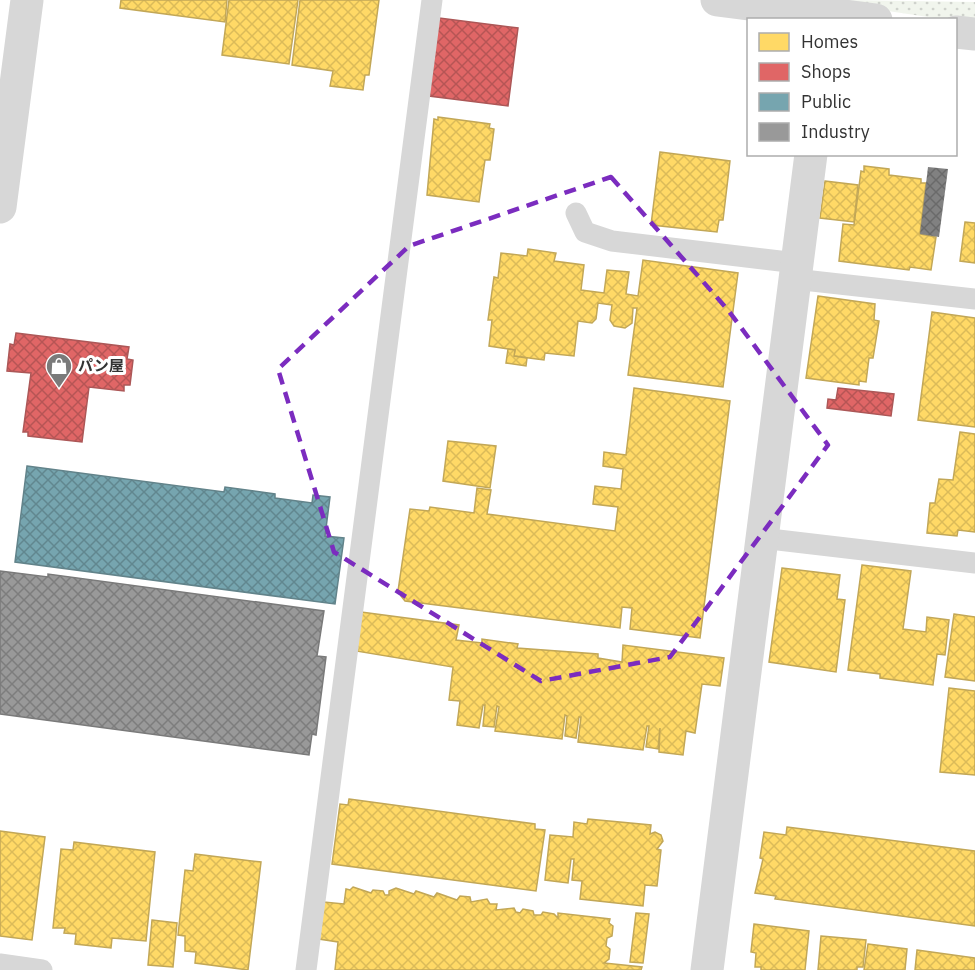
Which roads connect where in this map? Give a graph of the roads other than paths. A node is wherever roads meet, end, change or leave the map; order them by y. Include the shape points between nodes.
1 (27, 0) edge
2 (432, 0) edge
3 (717, 0) edge
4 (830, 11) edge
5 (866, 18) edge
6 (957, 32) edge
7 (975, 34) edge
8 (811, 156) edge
9 (0, 207) edge
10 (576, 213) dead end
11 (796, 271) junction
12 (975, 298) edge
13 (761, 538) junction
14 (975, 563) edge
15 (0, 964) edge
16 (42, 970) edge
17 (306, 970) edge
18 (707, 970) edge

1 - 9 street
2 - 17 lane
3 - 4 street
4 - 5 street
6 - 7 street
8 - 11 street
10 - 11 lane via 585,232 612,241
11 - 12 lane
11 - 13 street
13 - 14 lane
13 - 18 street
15 - 16 lane

